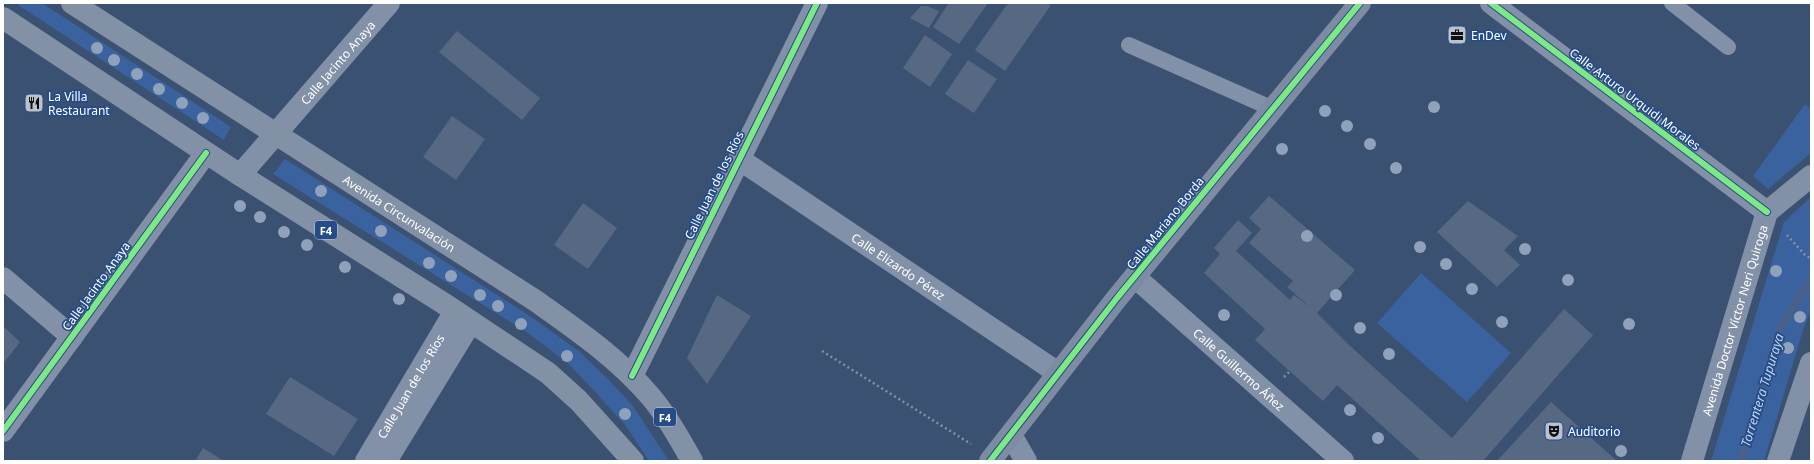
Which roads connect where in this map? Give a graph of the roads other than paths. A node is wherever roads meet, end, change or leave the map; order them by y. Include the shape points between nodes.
1 (72, 3) edge
2 (389, 3) edge
3 (817, 3) edge
4 (1360, 3) edge
5 (1491, 3) edge
6 (1672, 3) edge
7 (3, 18) edge
8 (1130, 44) dead end
9 (1728, 47) dead end
10 (1273, 109) junction
11 (274, 134) junction
12 (206, 153) junction
13 (739, 159) junction
14 (240, 175) junction
15 (1811, 176) edge
16 (1767, 212) junction
17 (1135, 277) junction
18 (3, 278) edge
19 (463, 317) junction
20 (72, 337) junction
21 (1811, 363) edge
22 (1058, 373) junction
23 (632, 376) junction
24 (3, 431) edge
25 (1011, 435) junction
26 (992, 459) edge
27 (366, 461) edge
28 (386, 461) edge
29 (633, 461) edge
30 (692, 461) edge
31 (1026, 461) edge
32 (1342, 461) edge
33 (1692, 461) edge
34 (1778, 461) edge

1 - 11 highway, Avenida Circunvalación / F4
2 - 11 street, Calle Jacinto Anaya
3 - 13 street, Calle Juan de los Ríos
4 - 10 street, Calle Mariano Borda
5 - 16 street, Calle Arturo Urquidi Morales
6 - 9 lane
7 - 12 highway, F4
8 - 10 lane
10 - 17 street, Calle Mariano Borda
11 - 14 street, Calle Jacinto Anaya
11 - 23 highway, Avenida Circunvalación / F4 via 536,301 586,336
12 - 14 highway, F4
12 - 20 street, Calle Jacinto Anaya
13 - 22 street, Calle Elizardo Pérez
13 - 23 street, Calle Juan de los Ríos
14 - 19 highway, F4
15 - 16 street, Avenida Doctor Víctor Neri Quiroga
16 - 33 street, Avenida Doctor Víctor Neri Quiroga
17 - 22 street, Calle Mariano Borda
17 - 32 street, Calle Guillermo Áñez
18 - 20 street
19 - 27 street, Calle Juan de los Ríos
19 - 28 street, Calle Juan de los Ríos
19 - 29 highway, F4 via 548,373 579,400
20 - 24 street, Calle Jacinto Anaya
21 - 34 street
22 - 25 street, Calle Mariano Borda
23 - 30 highway, Avenida Circunvalación / F4 via 652,398
25 - 26 street, Calle Mariano Borda
25 - 31 street

